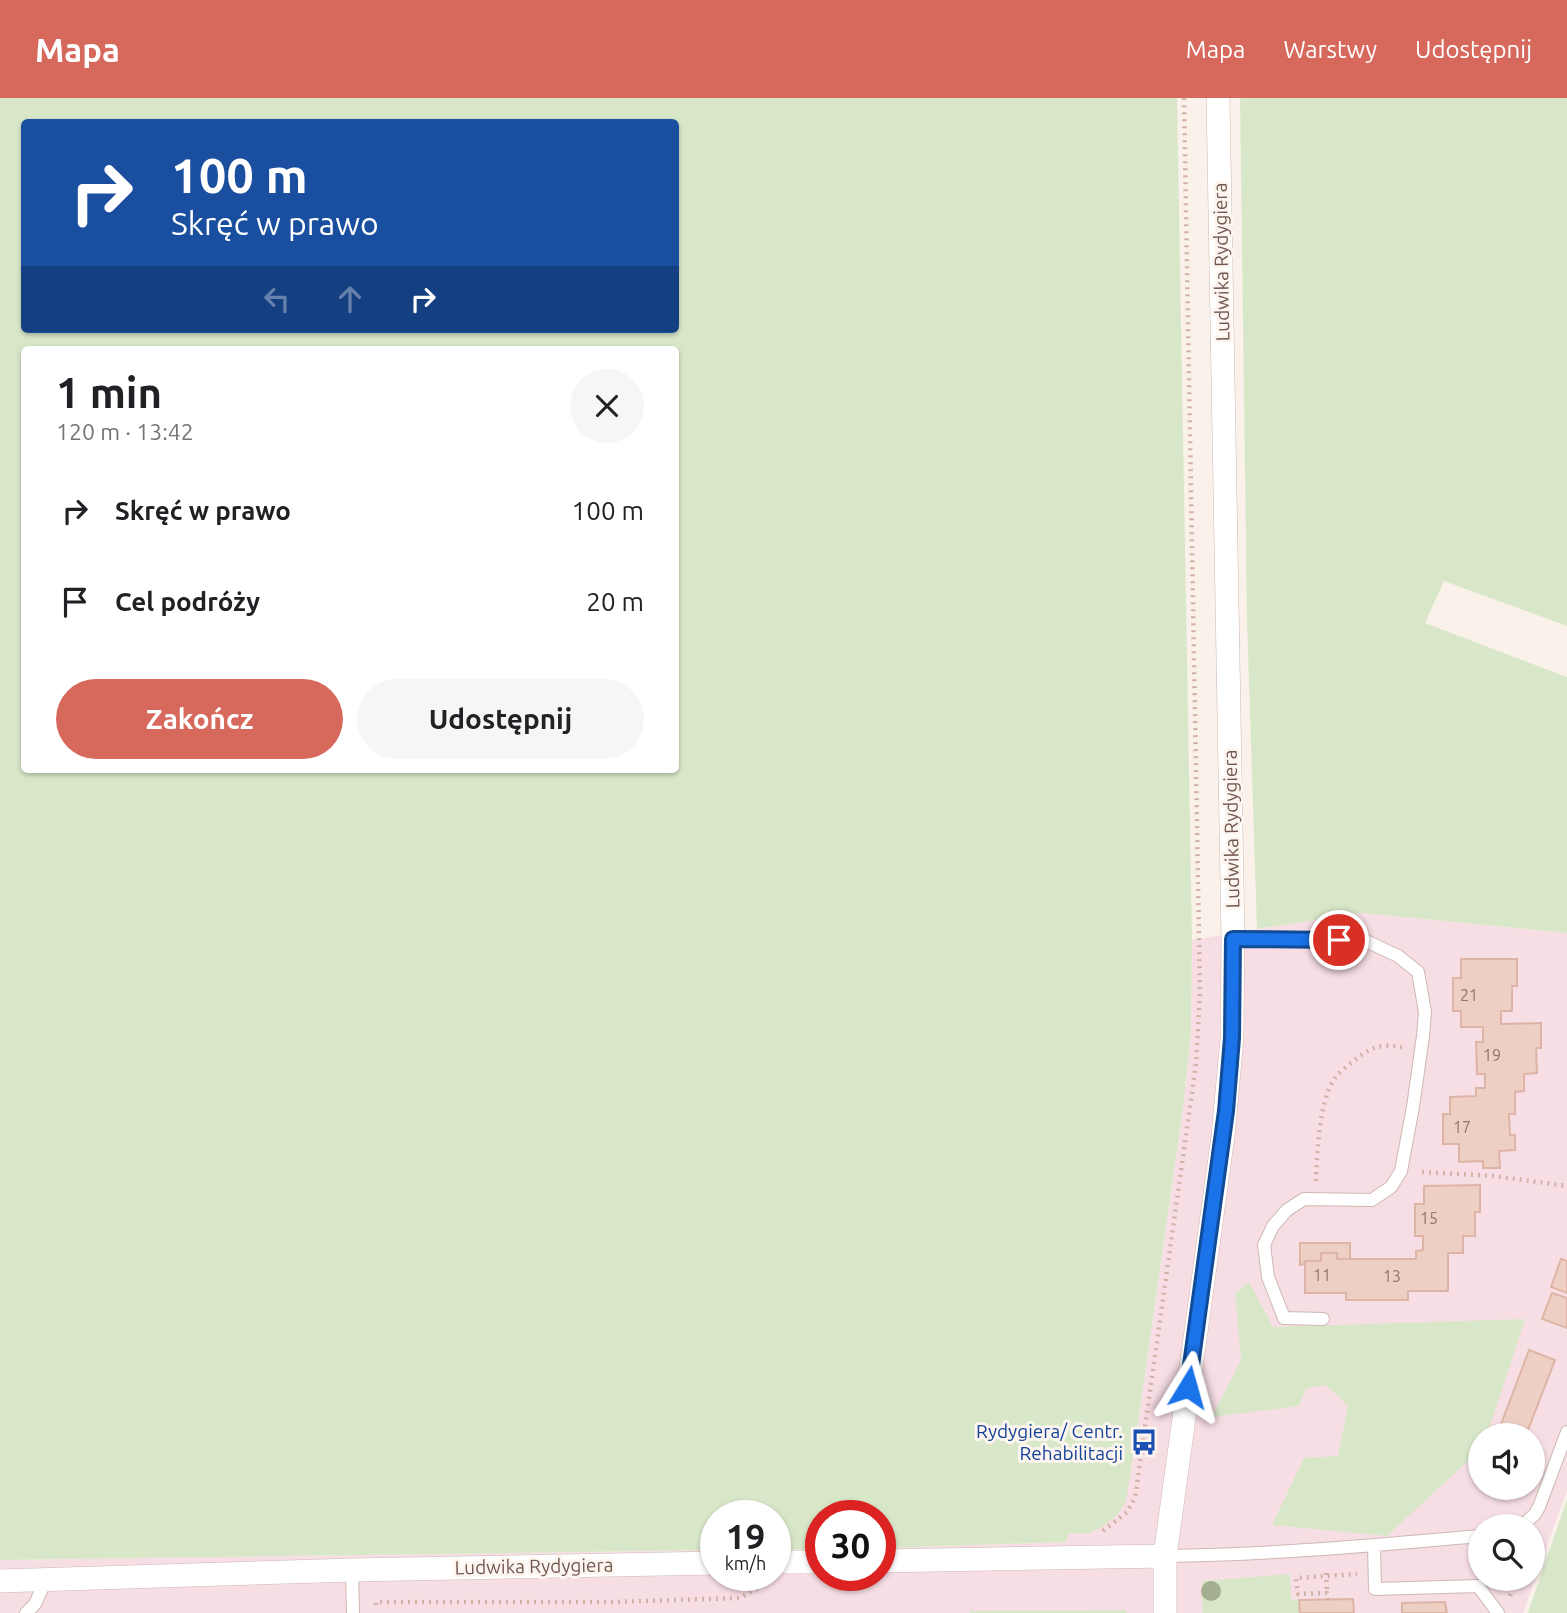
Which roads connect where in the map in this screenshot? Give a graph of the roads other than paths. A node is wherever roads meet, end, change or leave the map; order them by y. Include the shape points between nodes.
1 (1218, 98) edge
2 (1233, 939) junction
3 (1323, 1319) dead end
4 (1567, 1432) edge
5 (1535, 1514) edge
6 (1468, 1537) edge
7 (1374, 1545) junction
8 (1165, 1556) junction
9 (896, 1561) edge
10 (700, 1563) edge
11 (352, 1570) junction
12 (46, 1580) junction
13 (0, 1581) edge
14 (26, 1613) edge
15 (353, 1613) edge
16 (1164, 1613) edge
17 (1498, 1613) edge

1 - 2 street, Ludwika Rydygiera
2 - 3 lane via 1366,941 1419,972 1425,1012 1401,1171 1391,1187 1372,1200 1304,1199 1273,1226 1264,1245 1268,1277 1284,1318
2 - 8 street, Ludwika Rydygiera via 1225,1124
4 - 5 lane
6 - 7 lane
7 - 8 lane
7 - 17 lane via 1375,1589 1478,1586
8 - 9 street
8 - 16 street, Ludwika Rydygiera
10 - 11 street, Ludwika Rydygiera
11 - 12 street, Ludwika Rydygiera
11 - 15 lane
12 - 13 street, Ludwika Rydygiera
12 - 14 lane

